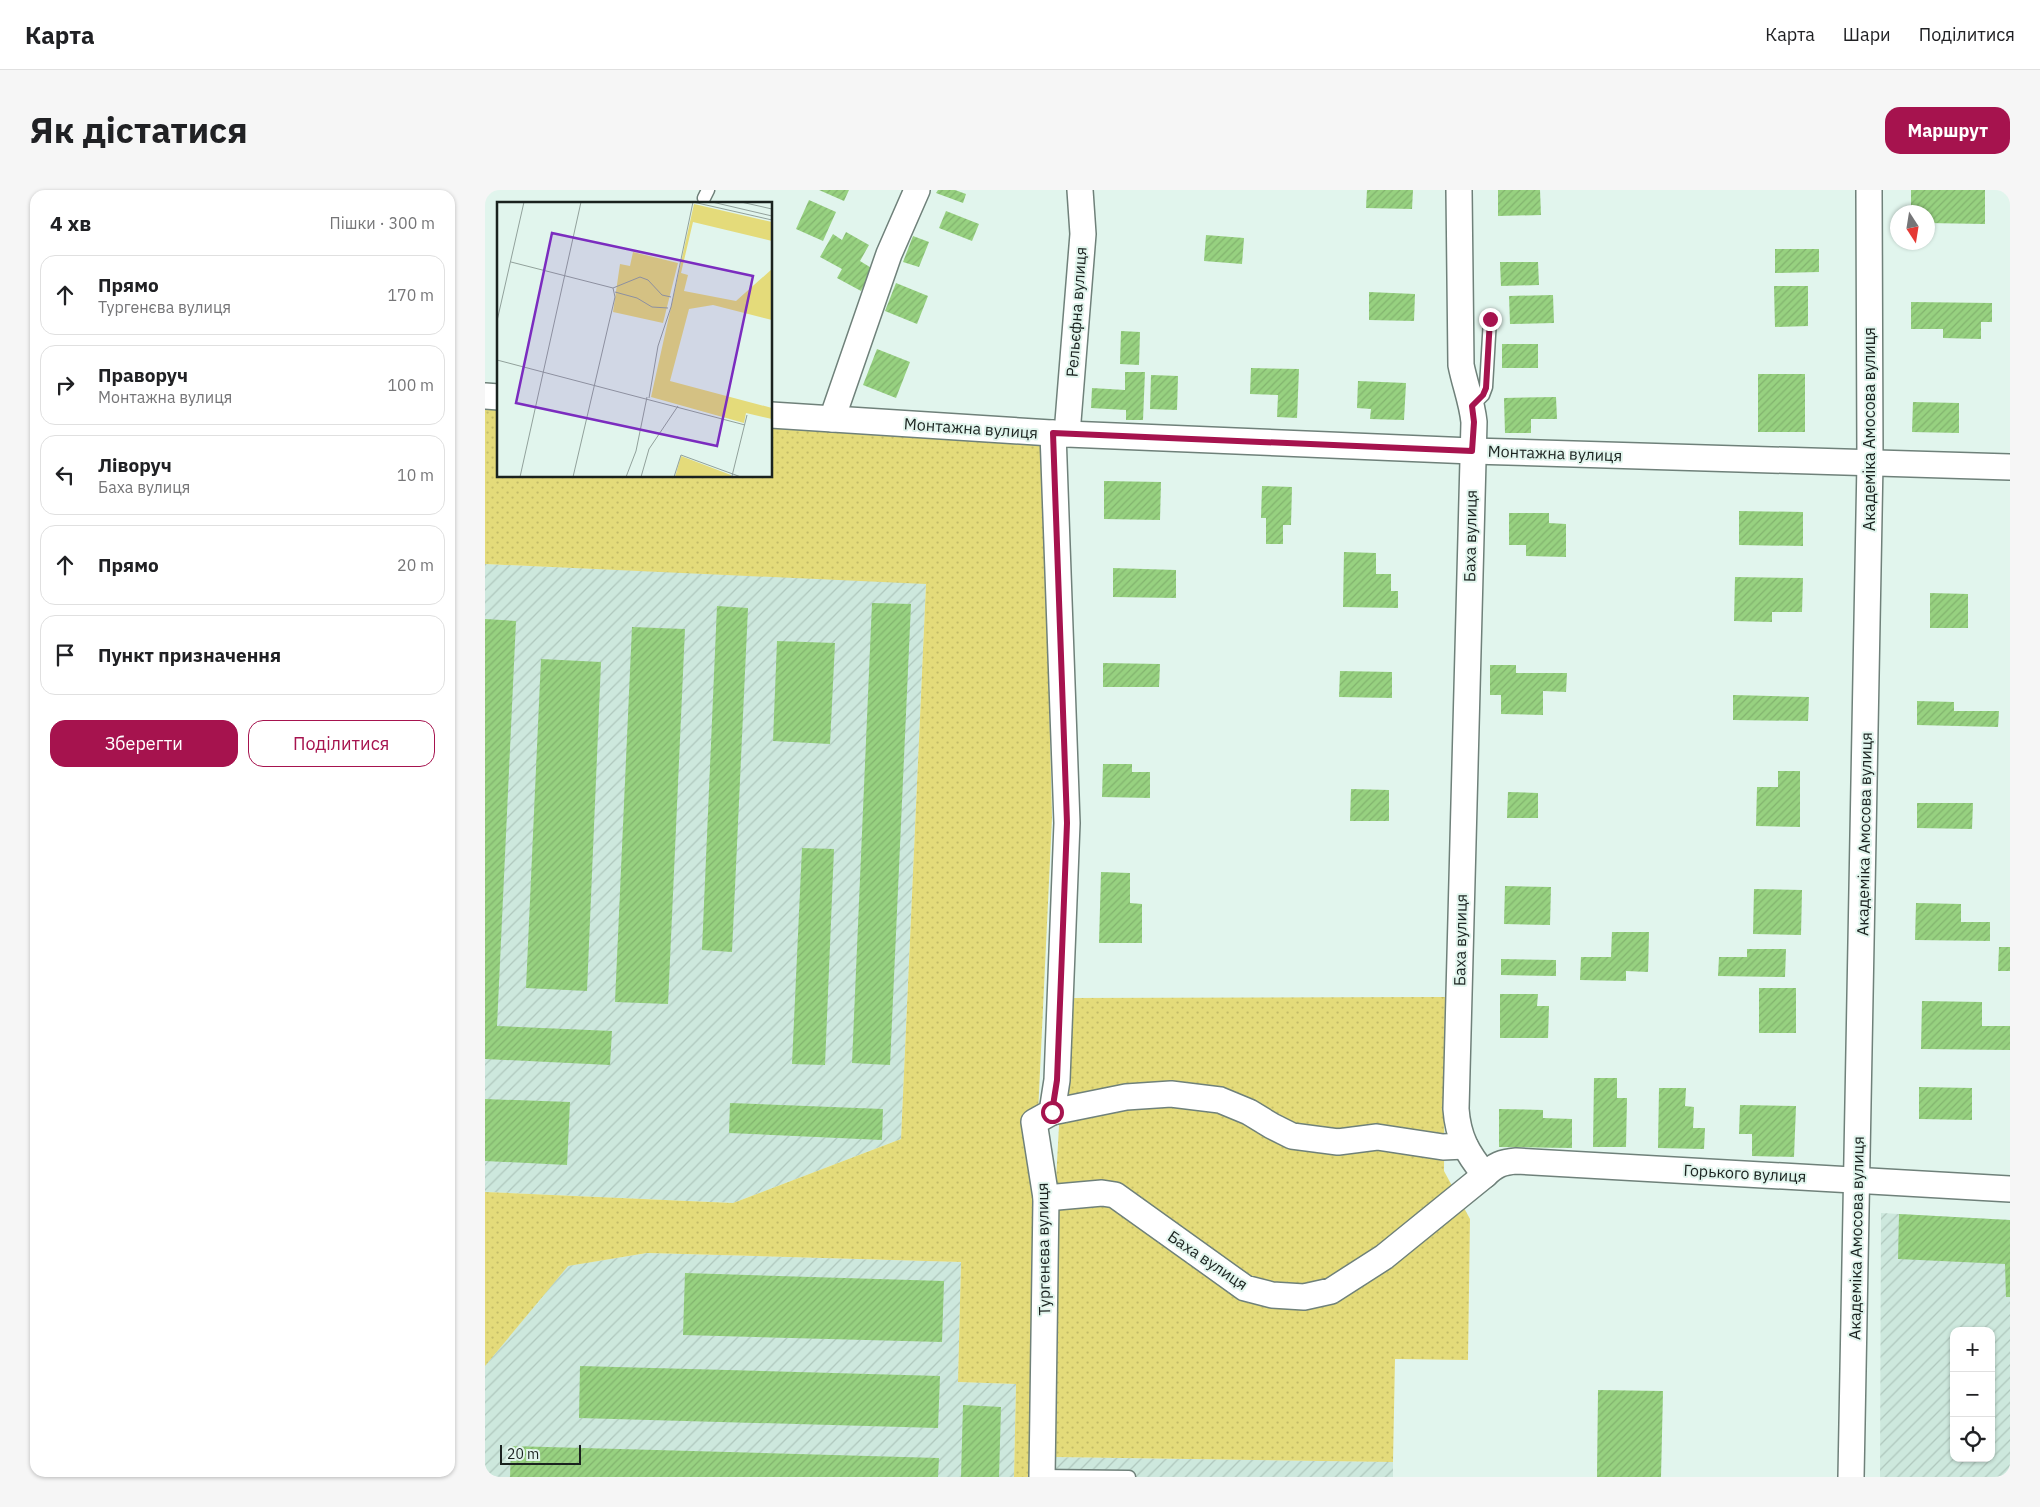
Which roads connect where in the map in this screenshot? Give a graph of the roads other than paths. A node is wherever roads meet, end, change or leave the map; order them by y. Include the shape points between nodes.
1 (917, 190) edge
2 (1080, 190) edge
3 (1459, 190) edge
4 (1869, 190) edge
5 (1490, 319) dead end
6 (1472, 406) junction
7 (773, 415) edge
8 (833, 419) junction
9 (1060, 434) junction
10 (1472, 451) junction
11 (1870, 462) junction
12 (2010, 467) edge
13 (1052, 1112) junction
14 (1465, 1146) junction
15 (1485, 1175) junction
16 (1857, 1179) junction
17 (2010, 1189) edge
18 (1047, 1198) junction
19 (1042, 1476) edge
20 (1129, 1477) edge
21 (1851, 1477) edge

1 - 8 street via 889,254
2 - 9 street, Рельєфна вулиця via 1083,234
3 - 6 street, Баха вулиця via 1461,366
4 - 11 street, Академіка Амосова вулиця
5 - 6 lane via 1486,388
6 - 10 street, Баха вулиця
7 - 8 street, Монтажна вулиця
8 - 9 street, Монтажна вулиця
9 - 10 street, Монтажна вулиця
9 - 13 street via 1067,823 1057,1080
10 - 11 street, Монтажна вулиця
10 - 14 street, Баха вулиця via 1456,1109 1457,1127
11 - 12 street, Монтажна вулиця
11 - 16 street, Академіка Амосова вулиця
13 - 14 street via 1126,1097 1171,1094 1221,1100 1293,1136 1338,1142 1377,1137 1443,1147
13 - 18 street, Тургенєва вулиця via 1034,1122
14 - 15 street, Баха вулиця
15 - 16 street, Горького вулиця via 1501,1162 1516,1161
15 - 18 street, Баха вулиця via 1384,1258 1331,1291 1304,1297 1272,1295 1245,1288 1115,1195 1102,1193
16 - 17 street, Горького вулиця
16 - 21 street, Академіка Амосова вулиця
18 - 19 street, Тургенєва вулиця
19 - 20 lane

